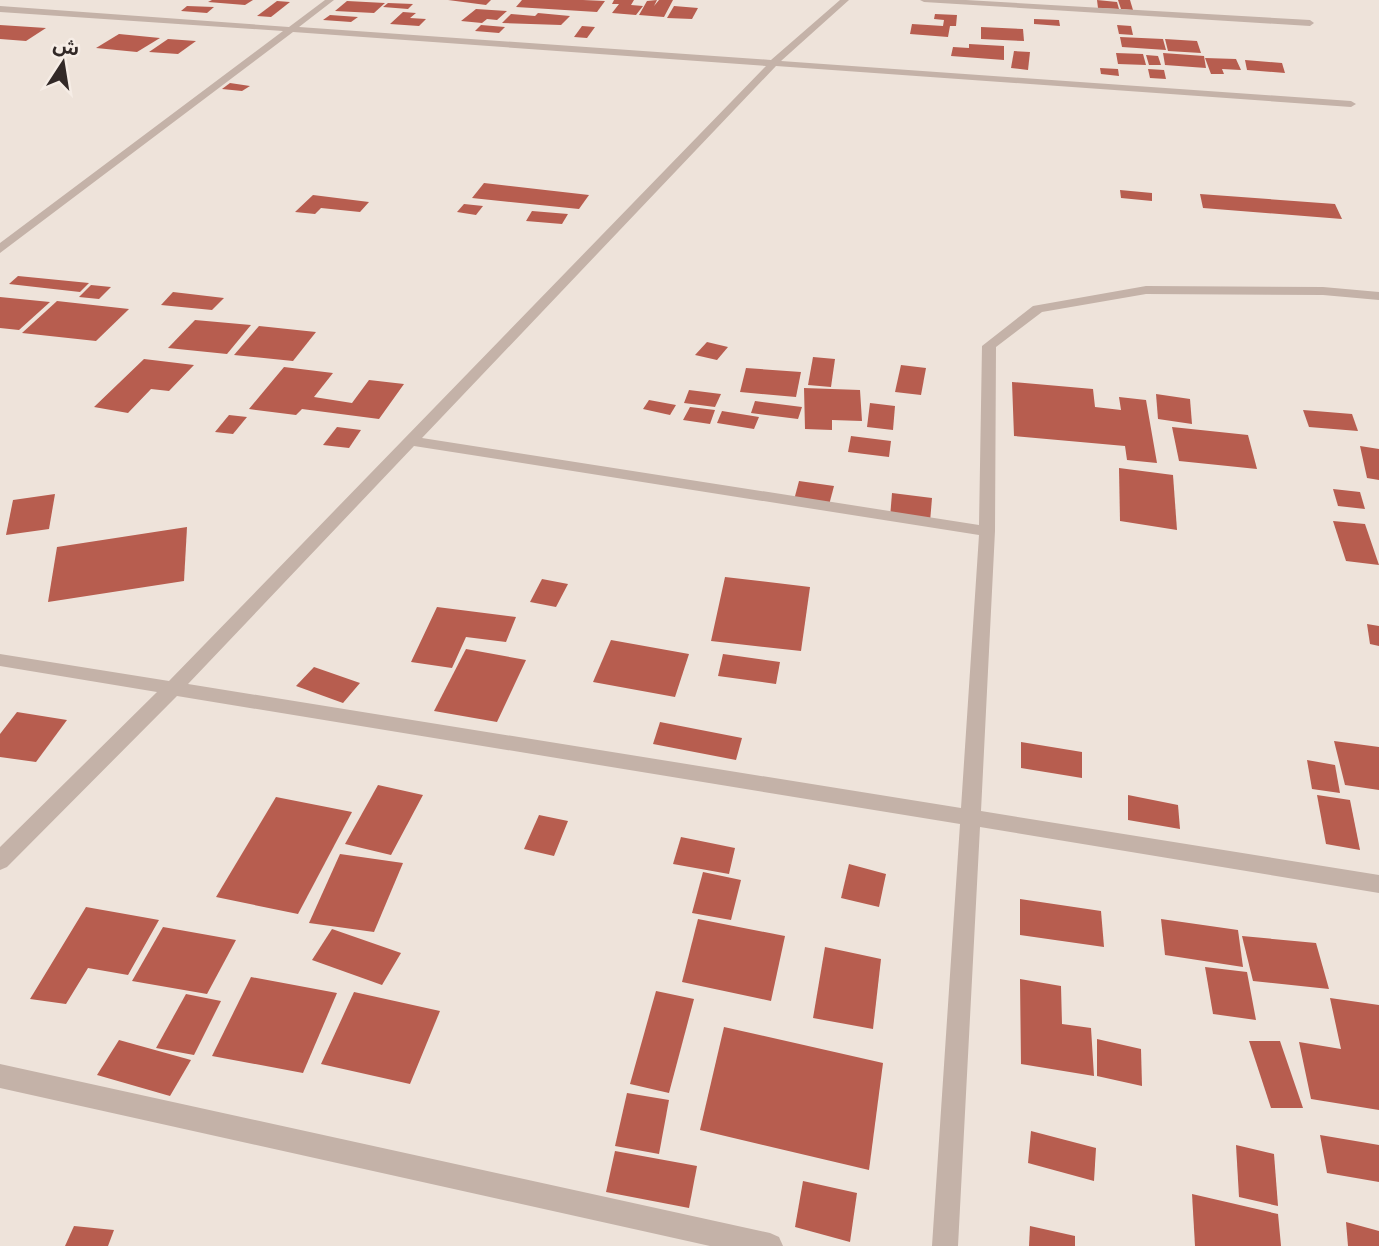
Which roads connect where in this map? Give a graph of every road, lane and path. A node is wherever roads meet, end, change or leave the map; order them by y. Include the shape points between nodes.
1 (9, 0) edge
2 (330, 0) edge
3 (845, 0) edge
4 (924, 0) edge
5 (0, 7) edge
6 (1310, 23) dead end
7 (292, 30) junction
8 (774, 63) junction
9 (1351, 104) dead end
10 (0, 249) edge
11 (1379, 296) edge
12 (410, 441) junction
13 (987, 531) junction
14 (0, 660) edge
15 (174, 687) junction
16 (971, 816) junction
17 (0, 862) edge
18 (1379, 884) edge
19 (0, 1076) edge
20 (770, 1246) edge
21 (945, 1246) edge

1 - 5 street
2 - 7 street
3 - 8 street
4 - 6 street
5 - 7 street
7 - 8 street
7 - 10 street
8 - 9 street
8 - 12 street
11 - 13 street via 1324,291 1146,290 1038,309 989,346
12 - 13 street
12 - 15 street
13 - 16 street
14 - 15 street
15 - 16 street
15 - 17 street
16 - 18 street
16 - 21 street
19 - 20 street

